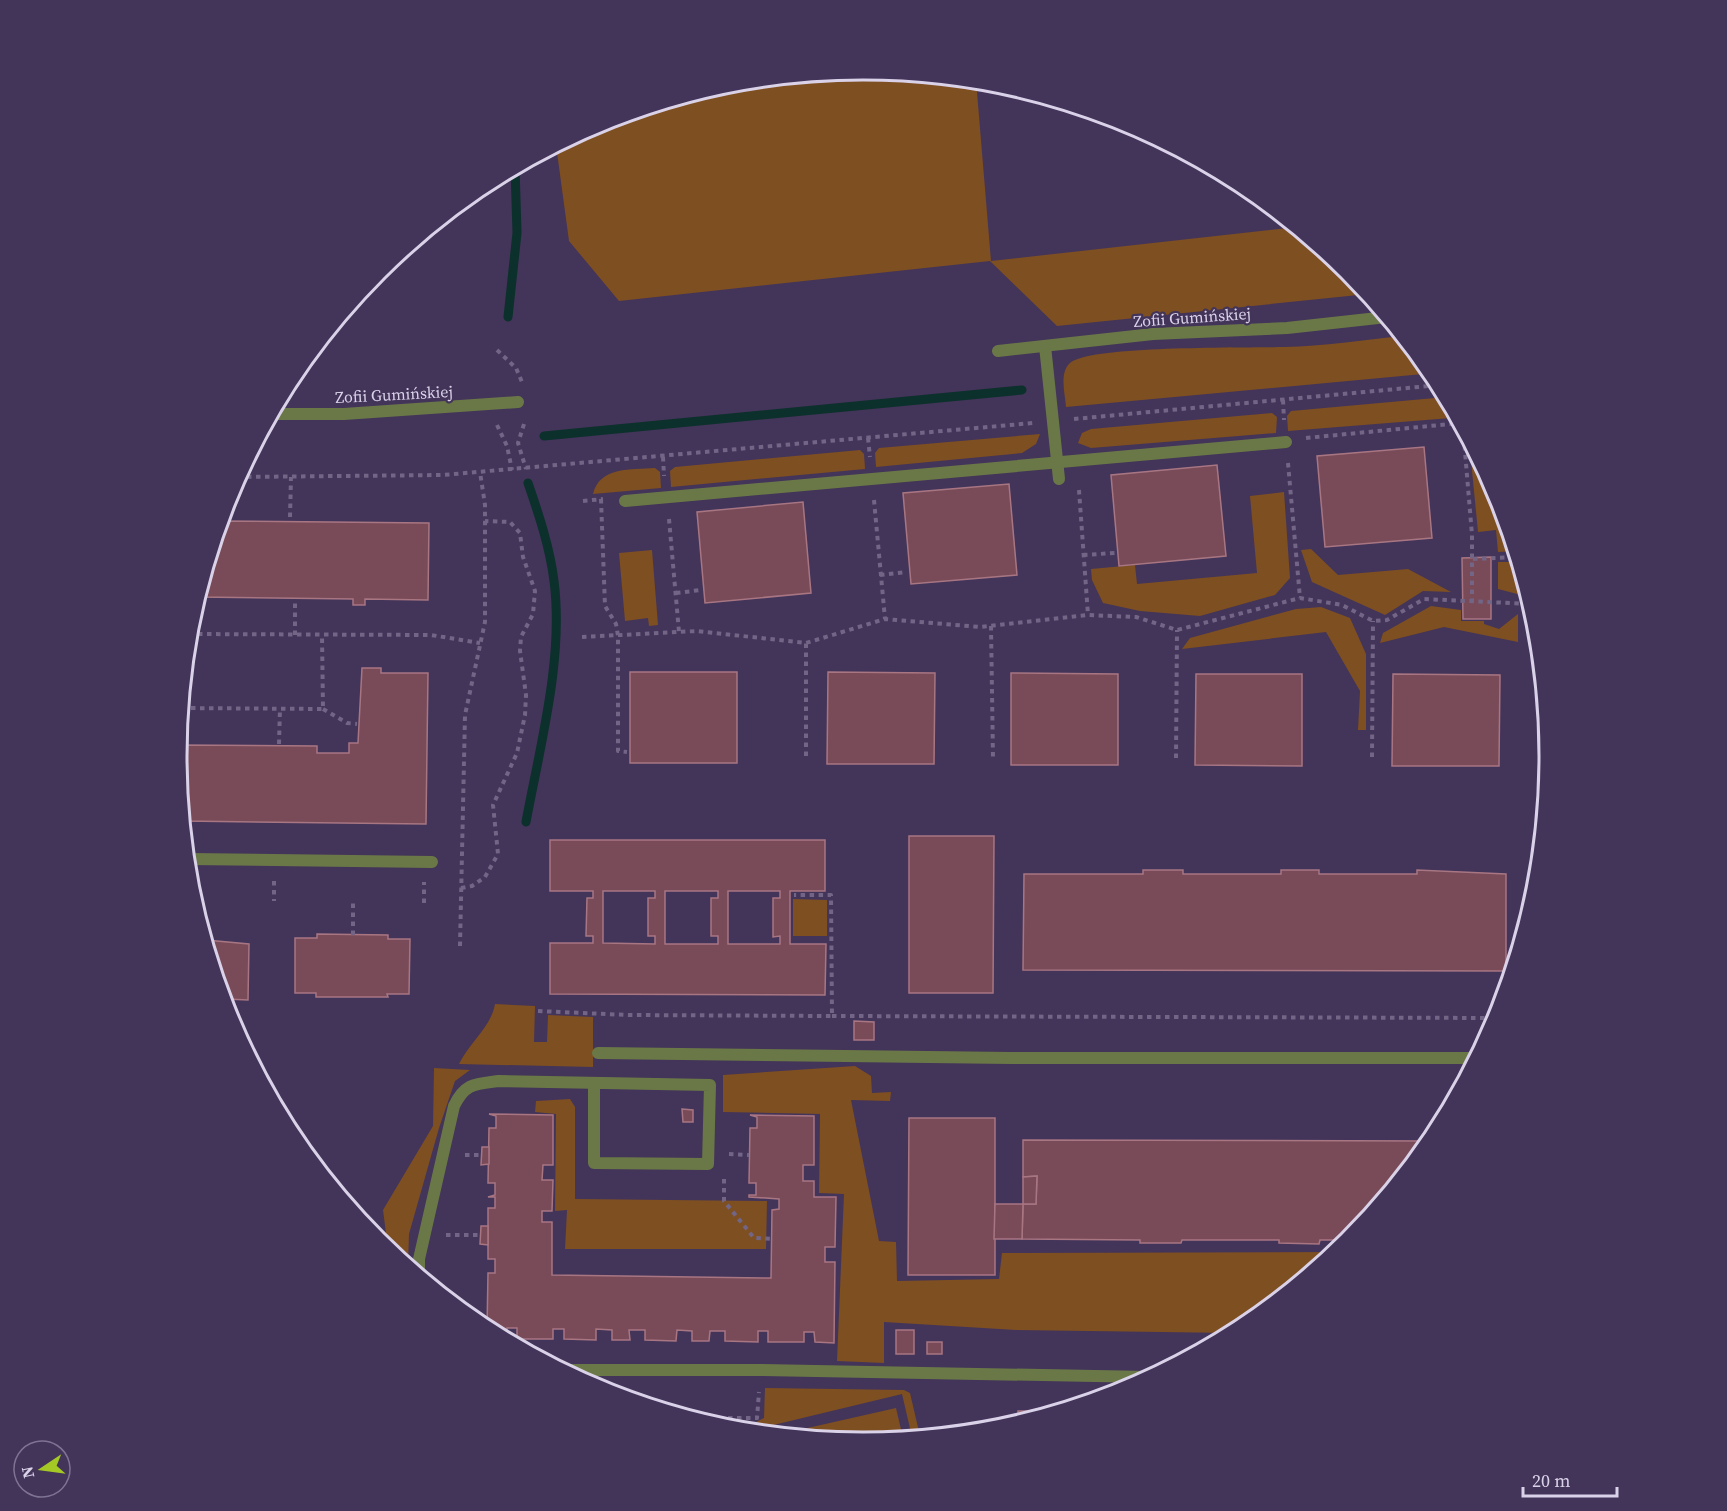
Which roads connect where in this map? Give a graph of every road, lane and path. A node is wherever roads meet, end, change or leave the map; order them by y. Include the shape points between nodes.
1 (1379, 318) edge
2 (1045, 346) junction
3 (998, 351) dead end
4 (1430, 386) edge
5 (518, 402) dead end
6 (486, 405) junction
7 (280, 414) edge
8 (1053, 421) junction
9 (1452, 424) edge
10 (1286, 441) joint
11 (1464, 447) edge
12 (1288, 458) dead end
13 (1057, 462) junction
14 (512, 470) junction
15 (480, 472) junction
16 (248, 477) edge
17 (291, 477) junction
18 (1059, 479) dead end
19 (1078, 479) dead end
20 (600, 499) dead end
21 (625, 501) dead end
22 (874, 504) dead end
23 (668, 513) dead end
24 (290, 517) dead end
25 (485, 521) junction
26 (1115, 553) dead end
27 (1083, 555) junction
28 (1509, 557) edge
29 (1473, 559) junction
30 (906, 572) dead end
31 (880, 575) junction
32 (701, 590) dead end
33 (676, 593) junction
34 (1300, 598) junction
35 (295, 600) dead end
36 (1472, 600) junction
37 (1522, 603) edge
38 (1088, 615) junction
39 (885, 619) junction
40 (1373, 621) junction
41 (991, 626) junction
42 (1177, 630) junction
43 (679, 632) junction
44 (198, 634) edge
45 (295, 635) junction
46 (322, 635) junction
47 (618, 636) junction
48 (582, 637) dead end
49 (480, 643) junction
50 (806, 644) junction
51 (189, 708) edge
52 (280, 708) junction
53 (323, 709) junction
54 (357, 724) dead end
55 (279, 744) dead end
56 (627, 752) dead end
57 (806, 756) dead end
58 (1372, 757) dead end
59 (993, 758) dead end
60 (1176, 758) dead end
61 (195, 859) edge
62 (432, 862) dead end
63 (461, 888) junction
64 (794, 895) dead end
65 (353, 902) dead end
66 (353, 935) dead end
67 (460, 946) dead end
68 (538, 1011) dead end
69 (832, 1016) junction
70 (1486, 1018) edge
71 (598, 1053) dead end
72 (1468, 1058) edge
73 (594, 1083) junction
74 (458, 1155) dead end
75 (482, 1155) dead end
76 (724, 1178) dead end
77 (437, 1235) dead end
78 (480, 1235) dead end
79 (774, 1239) dead end
80 (419, 1265) edge
81 (583, 1370) edge
82 (760, 1370) junction
83 (1129, 1377) edge
84 (728, 1418) edge

1 - 2 street, Zofii Gumińskiej
2 - 3 street, Zofii Gumińskiej
2 - 8 street
4 - 8 path
5 - 6 street, Zofii Gumińskiej
6 - 7 street, Zofii Gumińskiej
6 - 14 path via 507,446
8 - 13 street
8 - 14 path
9 - 10 path
10 - 13 street
11 - 29 path
12 - 34 path
13 - 18 street
13 - 21 street
14 - 15 path
15 - 17 path
15 - 25 path
16 - 17 path
17 - 24 path
19 - 27 path
20 - 47 path via 604,606 616,624
22 - 31 path
23 - 33 path
25 - 49 path via 485,622
25 - 63 path via 504,521 516,526 522,557 533,582 535,603 521,636 526,695 521,735 493,805 498,854 485,877
26 - 27 path
27 - 38 path
28 - 29 path
29 - 36 path
30 - 31 path
31 - 39 path
32 - 33 path
33 - 43 path
34 - 40 path via 1342,605
34 - 42 path
35 - 45 path
36 - 37 path
36 - 40 path via 1424,599 1387,620
38 - 41 path
38 - 42 path via 1136,617
39 - 41 path
39 - 50 path
40 - 58 path
41 - 59 path
42 - 60 path
43 - 47 path
43 - 50 path
44 - 45 path
45 - 46 path
46 - 49 path via 431,635
46 - 53 path
47 - 48 path
47 - 56 path via 618,751
49 - 63 path via 465,715
50 - 57 path
51 - 52 path
52 - 53 path
52 - 55 path
53 - 54 path via 347,723
61 - 62 street
63 - 67 path
64 - 69 path via 831,895
65 - 66 path
68 - 69 path
69 - 70 path
71 - 72 street
73 - 73 street via 710,1085 708,1164 594,1163
73 - 80 street via 499,1081 471,1085 461,1092 445,1140
74 - 75 path
76 - 79 path via 724,1201 754,1238
77 - 78 path
81 - 82 street
82 - 83 street
82 - 84 path via 756,1418

